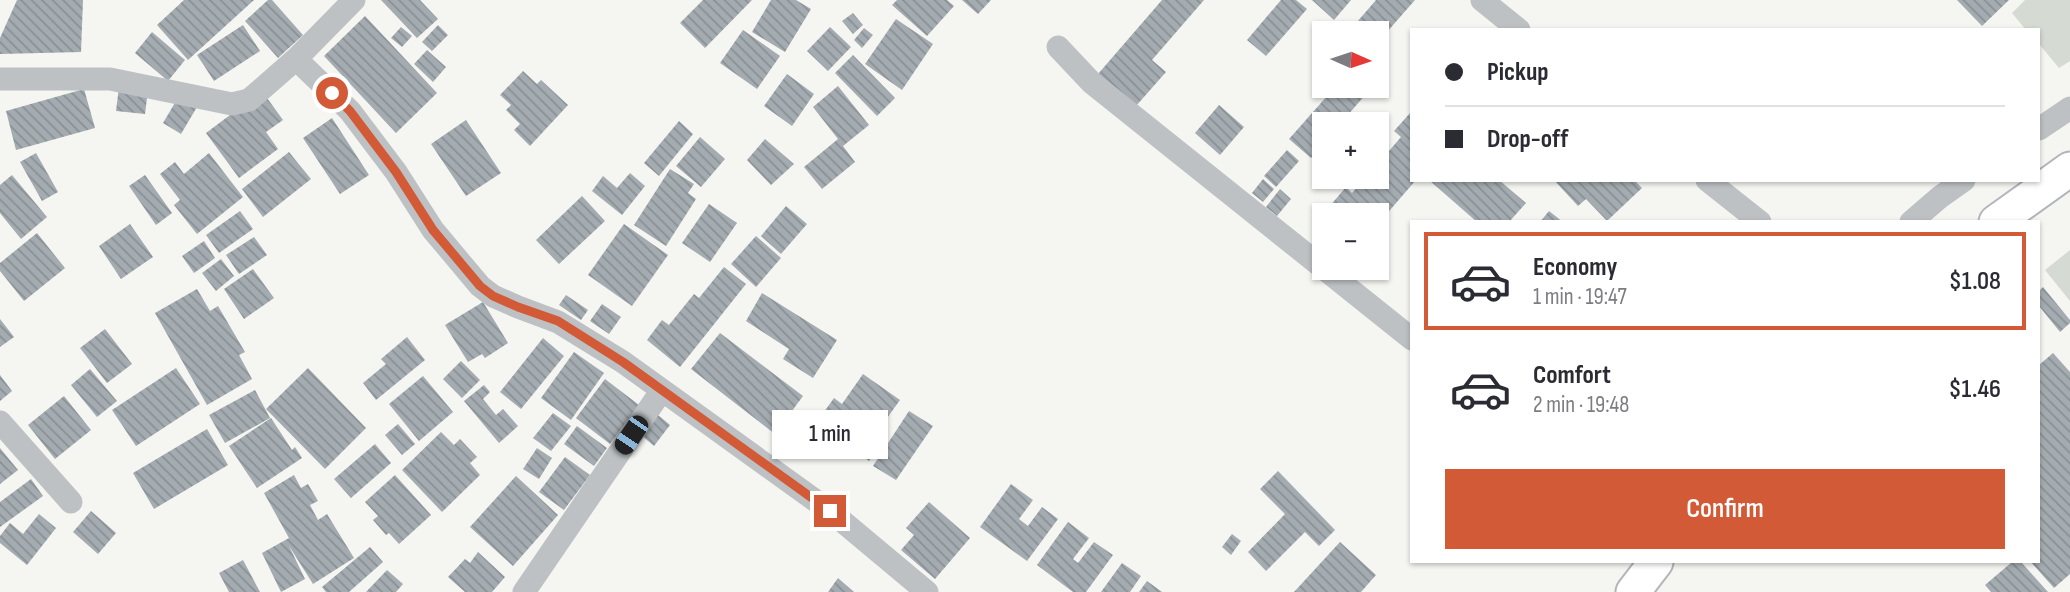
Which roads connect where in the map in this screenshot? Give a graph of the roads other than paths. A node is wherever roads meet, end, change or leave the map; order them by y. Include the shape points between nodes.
1 (354, 0) edge
2 (1482, 0) edge
3 (1517, 28) edge
4 (1058, 47) dead end
5 (296, 59) junction
6 (0, 79) edge
7 (2070, 108) edge
8 (2040, 128) edge
9 (2070, 169) edge
10 (1710, 182) edge
11 (1961, 182) edge
12 (1757, 220) edge
13 (1913, 220) edge
14 (1999, 220) edge
15 (1410, 338) edge
16 (662, 390) junction
17 (0, 422) edge
18 (71, 502) dead end
19 (1656, 563) edge
20 (524, 592) edge
21 (927, 592) edge
22 (1633, 592) edge

1 - 5 street
2 - 3 street
4 - 15 street via 1092,83
5 - 6 street via 248,100 232,104 110,79
5 - 16 street via 350,111 433,230 480,286 493,296 558,321
7 - 8 street
9 - 14 main road
10 - 12 street
11 - 13 street
16 - 20 street
16 - 21 street via 830,511
17 - 18 street
19 - 22 main road

